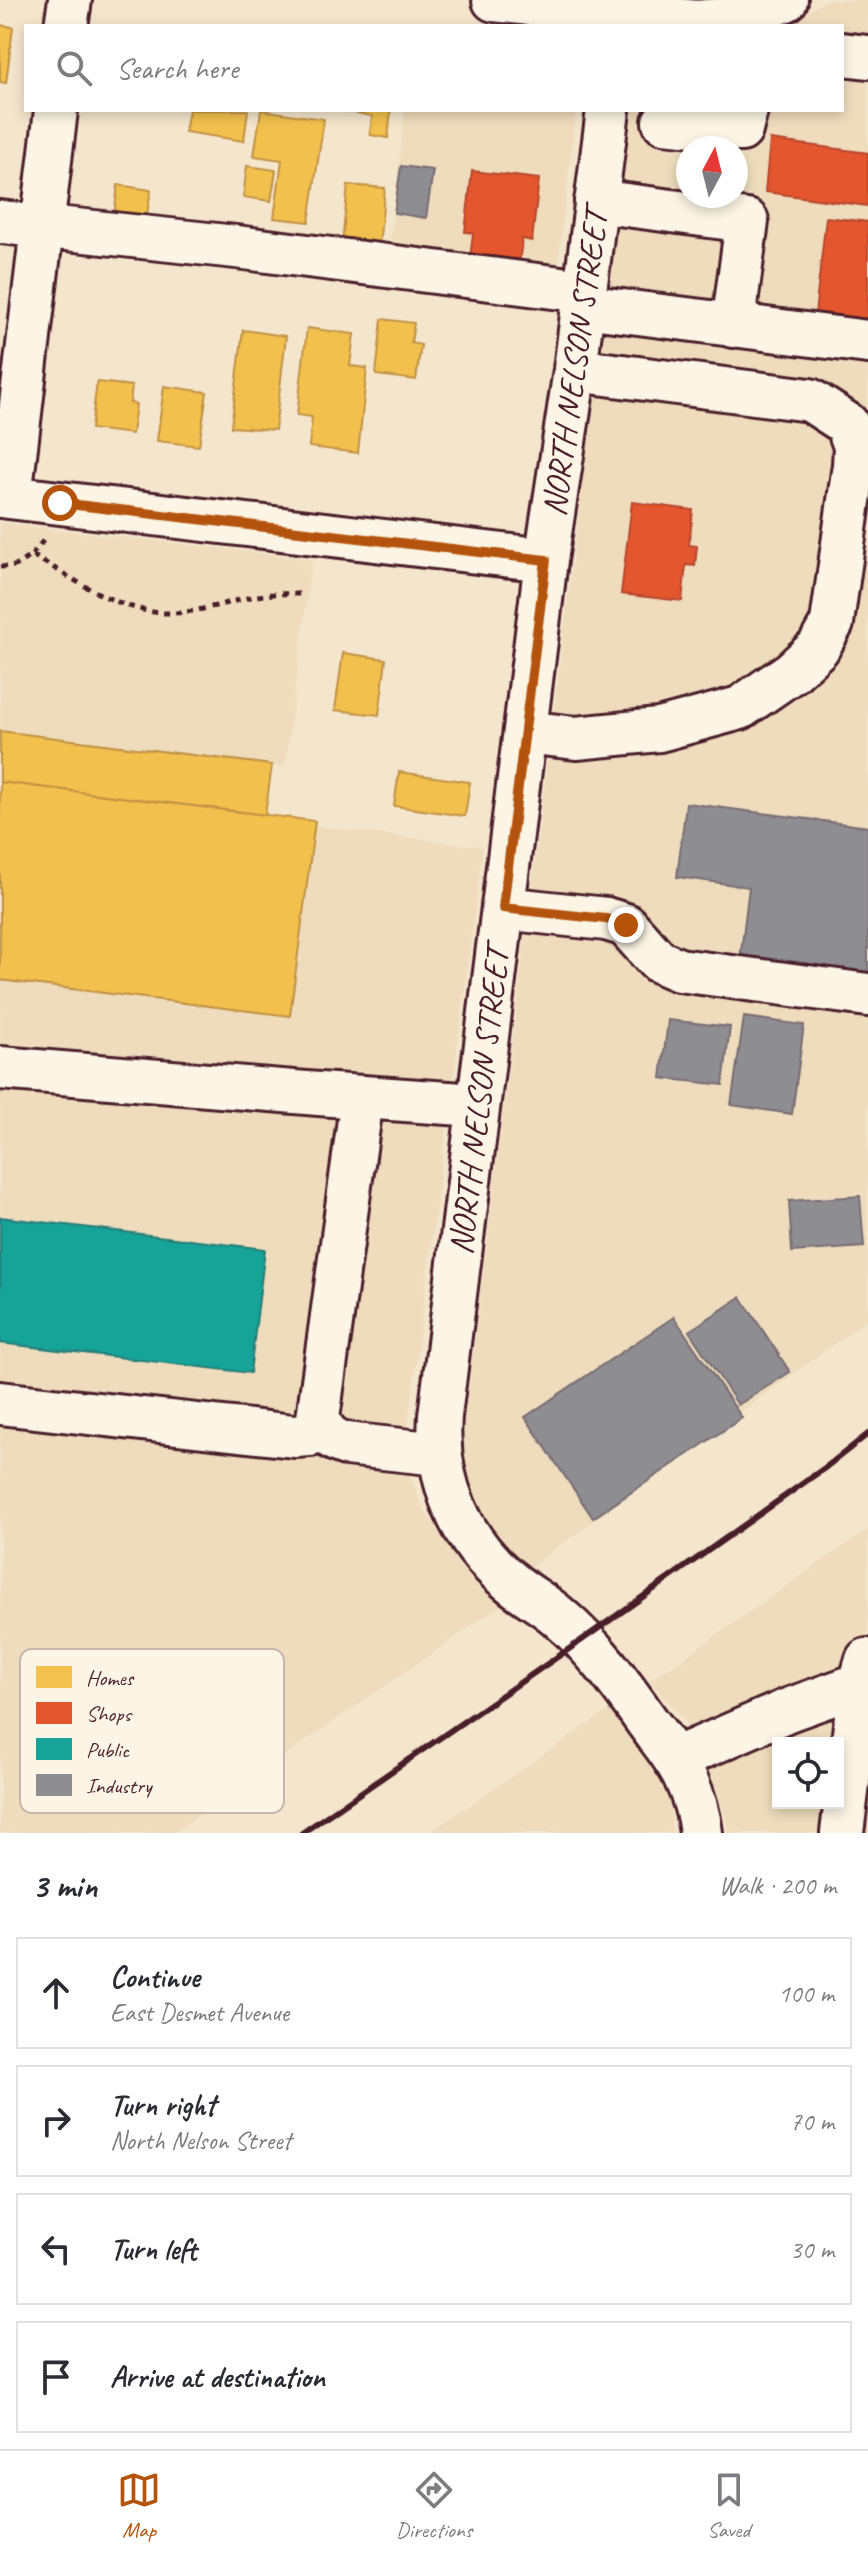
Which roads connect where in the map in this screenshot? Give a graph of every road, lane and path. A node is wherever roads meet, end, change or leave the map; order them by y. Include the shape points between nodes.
1 (70, 0) edge
2 (494, 0) edge
3 (772, 13) edge
4 (620, 14) edge
5 (66, 24) edge
6 (844, 54) edge
7 (868, 57) edge
8 (56, 112) edge
9 (608, 112) edge
10 (746, 112) edge
11 (664, 122) dead end
12 (596, 201) junction
13 (0, 222) edge
14 (41, 227) junction
15 (584, 299) junction
16 (733, 326) junction
17 (868, 342) edge
18 (575, 370) junction
19 (5, 496) edge
20 (546, 560) junction
21 (0, 567) edge
22 (301, 594) dead end
23 (525, 732) junction
24 (503, 908) junction
25 (868, 995) edge
26 (0, 1068) edge
27 (362, 1098) junction
28 (477, 1105) junction
29 (0, 1403) edge
30 (323, 1430) junction
31 (439, 1454) junction
32 (864, 1670) edge
33 (675, 1759) junction
34 (701, 1833) edge
35 (842, 1833) edge

1 - 5 street
2 - 4 street
3 - 4 street via 696,22
6 - 7 street
8 - 14 street
9 - 12 street, NORTH NELSON STREET
10 - 11 street via 741,130
12 - 15 street, NORTH NELSON STREET
12 - 16 street via 747,221
13 - 14 street
14 - 15 street via 236,247
14 - 19 street
15 - 16 street
15 - 18 street, NORTH NELSON STREET
16 - 17 street
18 - 20 street, NORTH NELSON STREET
18 - 23 street via 810,400 847,424 855,446 854,465 832,623 818,648 792,672 740,708 659,730 576,738
19 - 20 street
20 - 23 street, NORTH NELSON STREET
21 - 22 path via 15,566 32,555 134,608 173,613 264,595
23 - 24 street, NORTH NELSON STREET
24 - 25 street via 626,925 658,961 679,970
24 - 28 street, NORTH NELSON STREET
26 - 27 street
27 - 28 street
27 - 30 street via 318,1418
28 - 31 street, NORTH NELSON STREET
29 - 30 street via 294,1436
30 - 31 street via 346,1444
31 - 33 street, NORTH NELSON STREET via 449,1496 471,1539 511,1583 560,1618 626,1692
32 - 33 street
32 - 35 street
33 - 34 street, NORTH NELSON STREET

